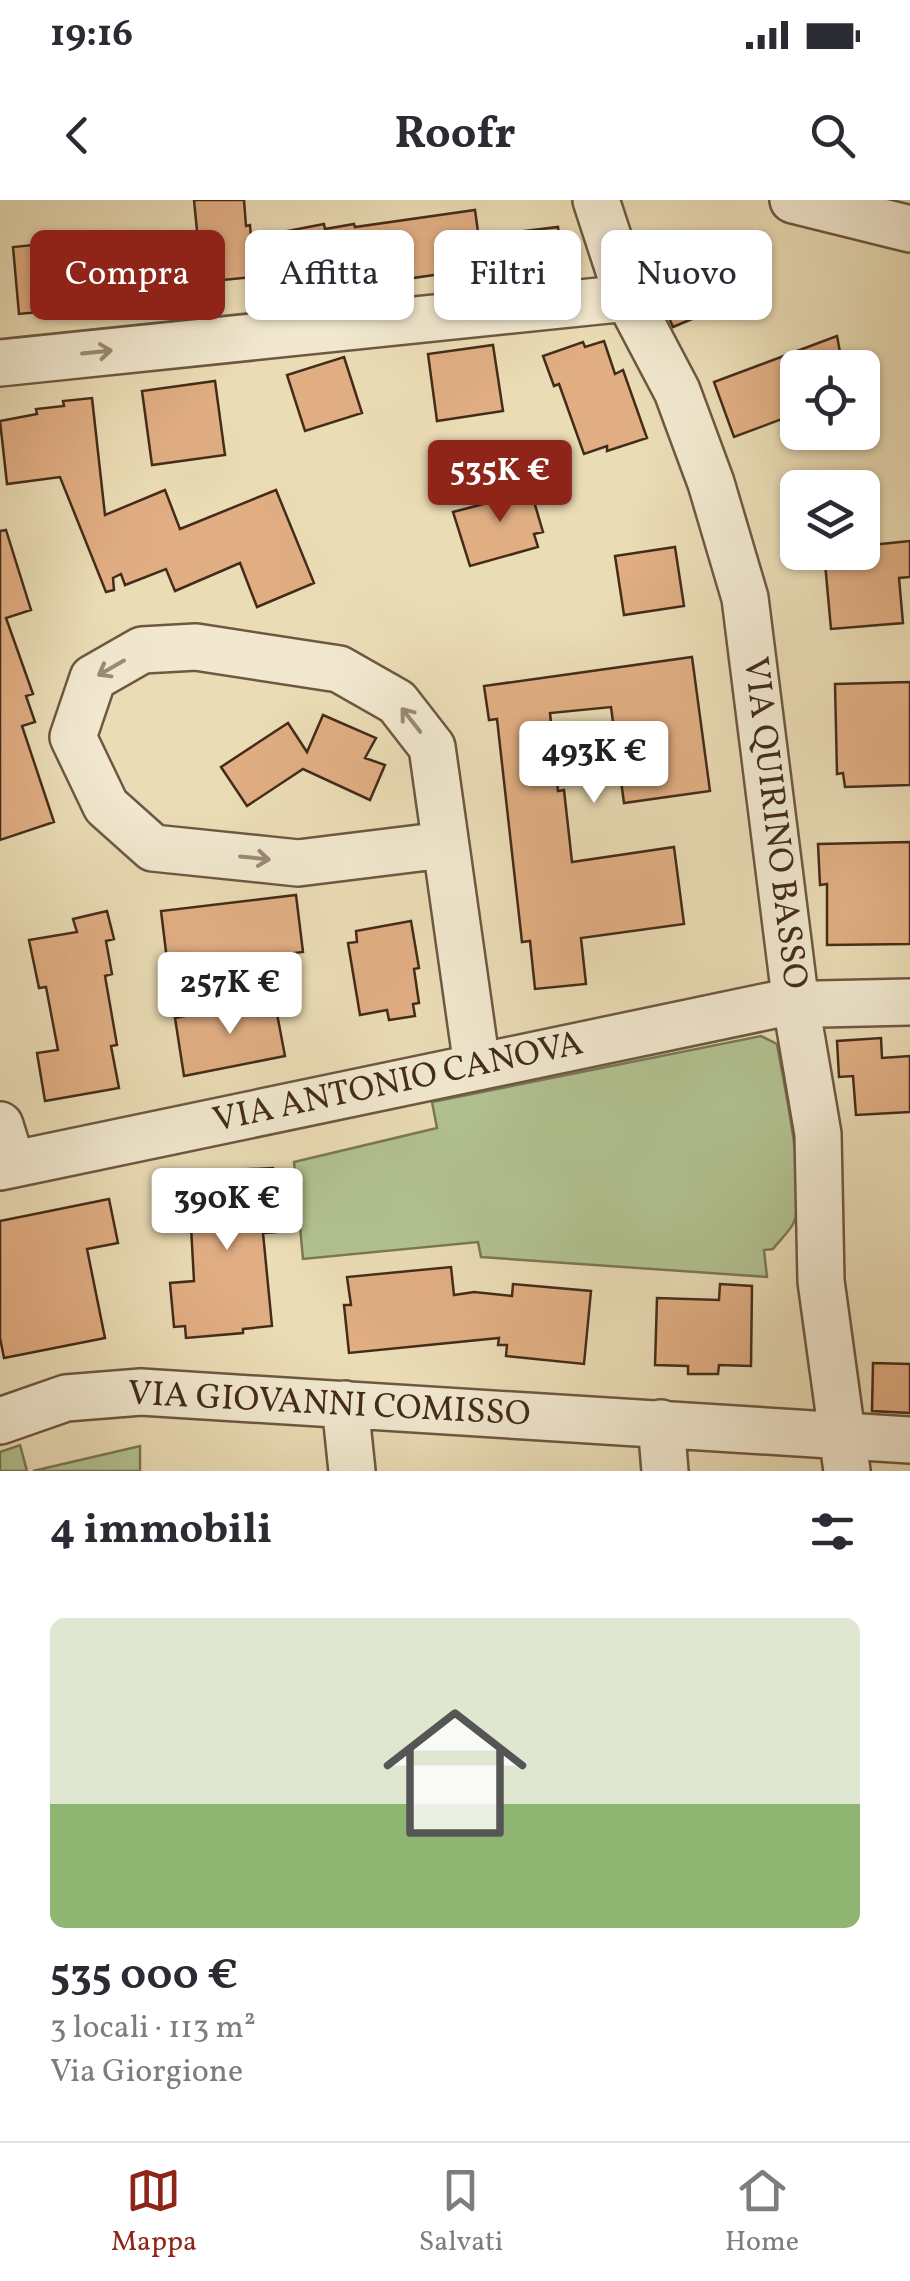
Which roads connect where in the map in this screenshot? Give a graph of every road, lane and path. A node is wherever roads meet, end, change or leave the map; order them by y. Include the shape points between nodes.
1 (596, 200) edge
2 (812, 202) edge
3 (910, 229) edge
4 (606, 230) edge
5 (601, 301) edge
6 (640, 320) edge
7 (0, 363) edge
8 (444, 845) junction
9 (910, 1002) edge
10 (796, 1005) junction
11 (477, 1066) junction
12 (4, 1152) edge
13 (345, 1404) junction
14 (0, 1422) edge
15 (661, 1423) junction
16 (910, 1440) edge
17 (843, 1452) edge
18 (352, 1471) edge
19 (664, 1471) edge

1 - 4 street, VIA QUIRINO BASSO
2 - 3 street
7 -> 5 street
6 - 10 street, VIA QUIRINO BASSO via 678,391 745,598
8 -> 8 street via 432,747 397,702 339,668 196,646 142,650 93,678 73,738 106,806 153,848 298,863
8 - 11 street
9 - 10 street, VIA ANTONIO CANOVA
10 - 11 street, VIA ANTONIO CANOVA
10 - 17 street, VIA QUIRINO BASSO via 818,1134 820,1282
11 - 12 street, VIA ANTONIO CANOVA
13 - 14 street, VIA GIOVANNI COMISSO via 123,1392 66,1398
13 - 15 street, VIA GIOVANNI COMISSO
13 - 18 street
15 - 17 street, VIA GIOVANNI COMISSO
15 - 19 street
16 - 17 street, VIA GIOVANNI COMISSO

